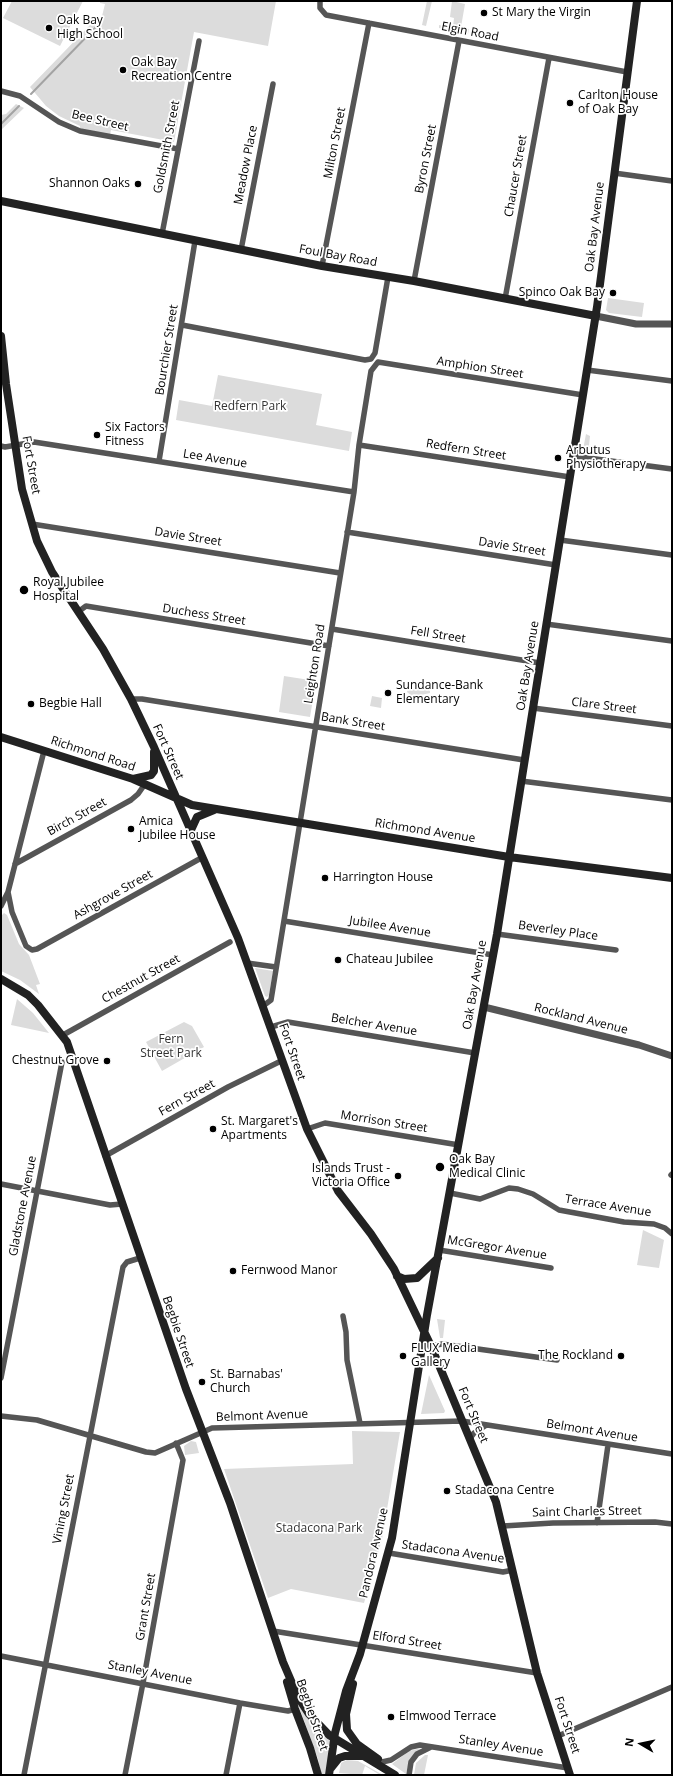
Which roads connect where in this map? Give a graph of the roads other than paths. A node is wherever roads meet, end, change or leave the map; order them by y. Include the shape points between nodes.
1 (320, 1) edge
2 (637, 1) edge
3 (369, 24) junction
4 (199, 41) dead end
5 (459, 41) junction
6 (549, 58) junction
7 (627, 72) junction
8 (273, 84) dead end
9 (1, 91) edge
10 (178, 149) junction
11 (614, 173) junction
12 (672, 181) edge
13 (1, 201) edge
14 (162, 234) junction
15 (195, 241) junction
16 (241, 250) junction
17 (322, 266) junction
18 (388, 277) junction
19 (414, 281) junction
20 (504, 299) junction
21 (596, 316) junction
22 (672, 324) edge
23 (182, 325) junction
24 (1, 336) edge
25 (374, 366) joint
26 (587, 370) junction
27 (672, 381) edge
28 (583, 395) junction
29 (15, 445) junction
30 (359, 445) junction
31 (1, 446) edge
32 (573, 456) junction
33 (159, 461) junction
34 (672, 469) edge
35 (570, 477) junction
36 (354, 492) junction
37 (32, 524) junction
38 (347, 532) junction
39 (560, 540) junction
40 (672, 555) edge
41 (556, 565) junction
42 (340, 573) junction
43 (78, 612) junction
44 (546, 624) junction
45 (332, 629) junction
46 (672, 641) edge
47 (329, 646) junction
48 (540, 663) junction
49 (131, 699) junction
50 (533, 708) junction
51 (672, 726) edge
52 (316, 727) junction
53 (1, 737) edge
54 (154, 747) junction
55 (44, 751) junction
56 (524, 760) junction
57 (133, 779) junction
58 (521, 782) junction
59 (145, 784) junction
60 (176, 799) junction
61 (672, 800) edge
62 (215, 810) junction
63 (300, 823) junction
64 (191, 830) junction
65 (203, 857) junction
66 (509, 857) junction
67 (15, 864) junction
68 (672, 878) edge
69 (8, 892) junction
70 (1, 906) edge
71 (284, 921) junction
72 (497, 934) junction
73 (230, 942) dead end
74 (616, 950) dead end
75 (493, 955) junction
76 (247, 963) junction
77 (276, 967) junction
78 (1, 979) edge
79 (263, 1006) junction
80 (484, 1006) junction
81 (270, 1027) junction
82 (63, 1035) junction
83 (475, 1053) junction
84 (672, 1056) edge
85 (281, 1061) junction
86 (62, 1062) dead end
87 (307, 1129) junction
88 (459, 1145) junction
89 (105, 1156) junction
90 (1, 1184) edge
91 (37, 1192) junction
92 (450, 1193) junction
93 (122, 1204) junction
94 (672, 1234) edge
95 (438, 1254) junction
96 (140, 1258) junction
97 (551, 1268) dead end
98 (398, 1276) junction
99 (343, 1316) dead end
100 (425, 1331) junction
101 (431, 1346) junction
102 (557, 1360) dead end
103 (1, 1378) edge
104 (1, 1416) edge
105 (462, 1421) junction
106 (360, 1423) junction
107 (410, 1424) junction
108 (485, 1426) junction
109 (202, 1432) junction
110 (90, 1436) junction
111 (471, 1442) junction
112 (176, 1443) junction
113 (608, 1445) junction
114 (672, 1454) edge
115 (598, 1523) junction
116 (672, 1524) edge
117 (503, 1526) junction
118 (389, 1553) junction
119 (513, 1570) junction
120 (273, 1631) junction
121 (361, 1650) junction
122 (1, 1656) edge
123 (283, 1662) junction
124 (46, 1664) junction
125 (537, 1673) junction
126 (143, 1683) junction
127 (672, 1687) edge
128 (240, 1703) junction
129 (295, 1709) junction
130 (558, 1736) junction
131 (334, 1739) junction
132 (431, 1747) junction
133 (365, 1757) junction
134 (382, 1762) junction
135 (569, 1771) edge
136 (329, 1773) edge
137 (24, 1775) edge
138 (125, 1775) edge
139 (226, 1775) edge
140 (318, 1775) edge
141 (396, 1775) edge
142 (409, 1775) edge

1 - 3 street, Elgin Road via 320,8 326,15
2 - 7 main road, Oak Bay Avenue
3 - 5 street, Elgin Road
3 - 17 street, Milton Street
4 - 10 street, Goldsmith Street
5 - 6 street, Elgin Road
5 - 19 street, Byron Street
6 - 7 street, Elgin Road
6 - 20 street, Chaucer Street
7 - 11 main road, Oak Bay Avenue
8 - 16 street, Meadow Place
9 - 10 street, Bee Street via 20,96 58,122 80,131
10 - 14 street, Goldsmith Street
11 - 12 street
11 - 21 main road, Oak Bay Avenue
13 - 14 main road, Foul Bay Road
14 - 15 main road, Foul Bay Road
15 - 16 main road, Foul Bay Road
15 - 23 street, Bourchier Street
16 - 17 main road, Foul Bay Road
17 - 18 main road, Foul Bay Road
18 - 19 main road, Foul Bay Road
18 - 23 street via 371,359 365,360
19 - 20 main road, Foul Bay Road
20 - 21 main road, Foul Bay Road
21 - 22 street, Foul Bay Road via 641,325
21 - 26 main road, Oak Bay Avenue
23 - 33 street, Bourchier Street
24 - 29 main road, Fort Street
25 - 28 street, Amphion Street via 378,362
25 - 30 street, Leighton Road via 371,371
26 - 27 street
26 - 28 main road, Oak Bay Avenue
28 - 32 main road, Oak Bay Avenue
29 - 31 street, Lee Avenue
29 - 33 street, Lee Avenue via 34,442
29 - 37 main road, Fort Street via 22,489
30 - 35 street, Redfern Street
30 - 36 street, Leighton Road
32 - 34 street
32 - 35 main road, Oak Bay Avenue
33 - 36 street, Lee Avenue
35 - 39 main road, Oak Bay Avenue
36 - 38 street, Leighton Road
37 - 42 street, Davie Street
37 - 43 main road, Fort Street via 49,567
38 - 41 street, Davie Street
38 - 42 street, Leighton Road
39 - 40 street, Davie Street
39 - 41 main road, Oak Bay Avenue
41 - 44 main road, Oak Bay Avenue
42 - 45 street, Leighton Road
43 - 47 street, Duchess Street via 86,606
43 - 49 main road, Fort Street via 103,649
44 - 46 street
44 - 48 main road, Oak Bay Avenue
45 - 47 street, Leighton Road
45 - 48 street, Fell Street
47 - 52 street, Leighton Road
48 - 50 main road, Oak Bay Avenue
49 - 52 street, Bank Street
49 - 54 main road, Fort Street
50 - 51 street, Clare Street
50 - 56 main road, Oak Bay Avenue
52 - 56 street, Bank Street
52 - 63 street, Leighton Road
53 - 55 main road, Richmond Road
54 - 57 main road via 154,770 151,775
54 - 60 main road, Fort Street
55 - 57 main road, Richmond Road
55 - 67 street
56 - 58 main road, Oak Bay Avenue
57 - 59 main road, Richmond Road
58 - 61 street
58 - 66 main road, Oak Bay Avenue
59 - 60 main road, Richmond Road
59 - 67 street, Birch Street via 131,800
60 - 62 main road, Richmond Avenue
60 - 64 main road, Fort Street
62 - 63 main road, Richmond Avenue
62 - 64 main road via 198,817
63 - 66 main road, Richmond Avenue
63 - 71 street, Leighton Road
64 - 65 main road, Fort Street
65 - 69 street, Ashgrove Street via 32,950 26,946 12,912
65 - 76 main road, Fort Street
66 - 68 main road, Richmond Avenue
66 - 72 main road, Oak Bay Avenue
67 - 69 street
69 - 70 street
71 - 75 street, Jubilee Avenue
71 - 77 street, Leighton Road
72 - 74 street, Beverley Place
72 - 75 main road, Oak Bay Avenue
73 - 82 street, Chestnut Street
75 - 80 main road, Oak Bay Avenue
76 - 77 street
76 - 79 main road, Fort Street
77 - 79 street, Leighton Road via 271,1000
78 - 82 main road, Begbie Street via 28,995
79 - 81 main road, Fort Street
80 - 83 main road, Oak Bay Avenue
80 - 84 street, Rockland Avenue via 639,1045
81 - 83 street, Belcher Avenue via 288,1022
81 - 85 main road, Fort Street
82 - 89 main road, Begbie Street via 82,1082
83 - 88 main road, Oak Bay Avenue
85 - 87 main road, Fort Street
85 - 89 street, Fern Street
86 - 91 street, Gladstone Avenue
87 - 88 street, Morrison Street via 325,1123
87 - 98 main road, Fort Street via 338,1191 371,1234
88 - 92 main road, Oak Bay Avenue
89 - 93 main road, Begbie Street
90 - 91 street
91 - 93 street via 110,1205
91 - 103 street, Gladstone Avenue
92 - 94 street, Terrace Avenue via 480,1199 509,1188 518,1189 533,1194 559,1210 624,1222 654,1224
92 - 95 main road, Oak Bay Avenue
93 - 96 main road, Begbie Street
95 - 97 street, McGregor Avenue
95 - 98 main road via 417,1278 404,1279
95 - 100 main road, Oak Bay Avenue
96 - 109 main road, Begbie Street
96 - 110 street, Vining Street via 127,1262 123,1267
98 - 100 main road, Fort Street
99 - 106 street via 347,1360
100 - 101 main road, Fort Street
100 - 107 main road, Pandora Avenue
101 - 102 street via 442,1344
101 - 105 main road, Fort Street
104 - 110 street, Belmont Avenue via 37,1420
105 - 107 street, Belmont Avenue
105 - 108 street, Belmont Avenue
105 - 111 main road, Fort Street
106 - 107 street, Belmont Avenue
106 - 109 street, Belmont Avenue via 212,1428
107 - 118 main road, Pandora Avenue
108 - 111 street via 474,1432
108 - 113 street, Belmont Avenue
109 - 112 street, Belmont Avenue
109 - 120 main road, Begbie Street via 230,1503
110 - 112 street, Belmont Avenue via 146,1452 155,1452
110 - 124 street, Vining Street
111 - 117 main road, Fort Street via 496,1502
112 - 126 street, Grant Street via 183,1460
113 - 114 street, Belmont Avenue
113 - 115 street
115 - 116 street, Saint Charles Street
115 - 117 street, Saint Charles Street
117 - 119 main road, Fort Street
118 - 119 street, Stadacona Avenue via 503,1572
118 - 121 main road, Pandora Avenue
119 - 125 main road, Fort Street
120 - 121 street, Elford Street
120 - 123 main road, Begbie Street
121 - 125 street, Elford Street
121 - 131 main road, Pandora Avenue via 346,1691
121 - 134 main road via 346,1714 346,1727 357,1744
122 - 124 street, Stanley Avenue
123 - 129 main road, Begbie Street
123 - 131 main road, Begbie Street via 304,1706 324,1731
124 - 126 street, Stanley Avenue
124 - 137 street, Vining Street
125 - 130 main road, Fort Street
126 - 128 street, Stanley Avenue
126 - 138 street, Grant Street
127 - 130 street
128 - 129 street, Stanley Avenue
128 - 139 street
129 - 140 main road, Begbie Street
130 - 135 main road, Fort Street
131 - 133 main road, Begbie Street
131 - 136 main road, Pandora Avenue
132 - 134 street, Stanley Avenue via 411,1746 397,1757
132 - 135 street, Stanley Avenue
132 - 142 street via 417,1754 411,1762
133 - 136 main road via 345,1756 335,1763
133 - 141 main road, Begbie Street
134 - 141 main road

